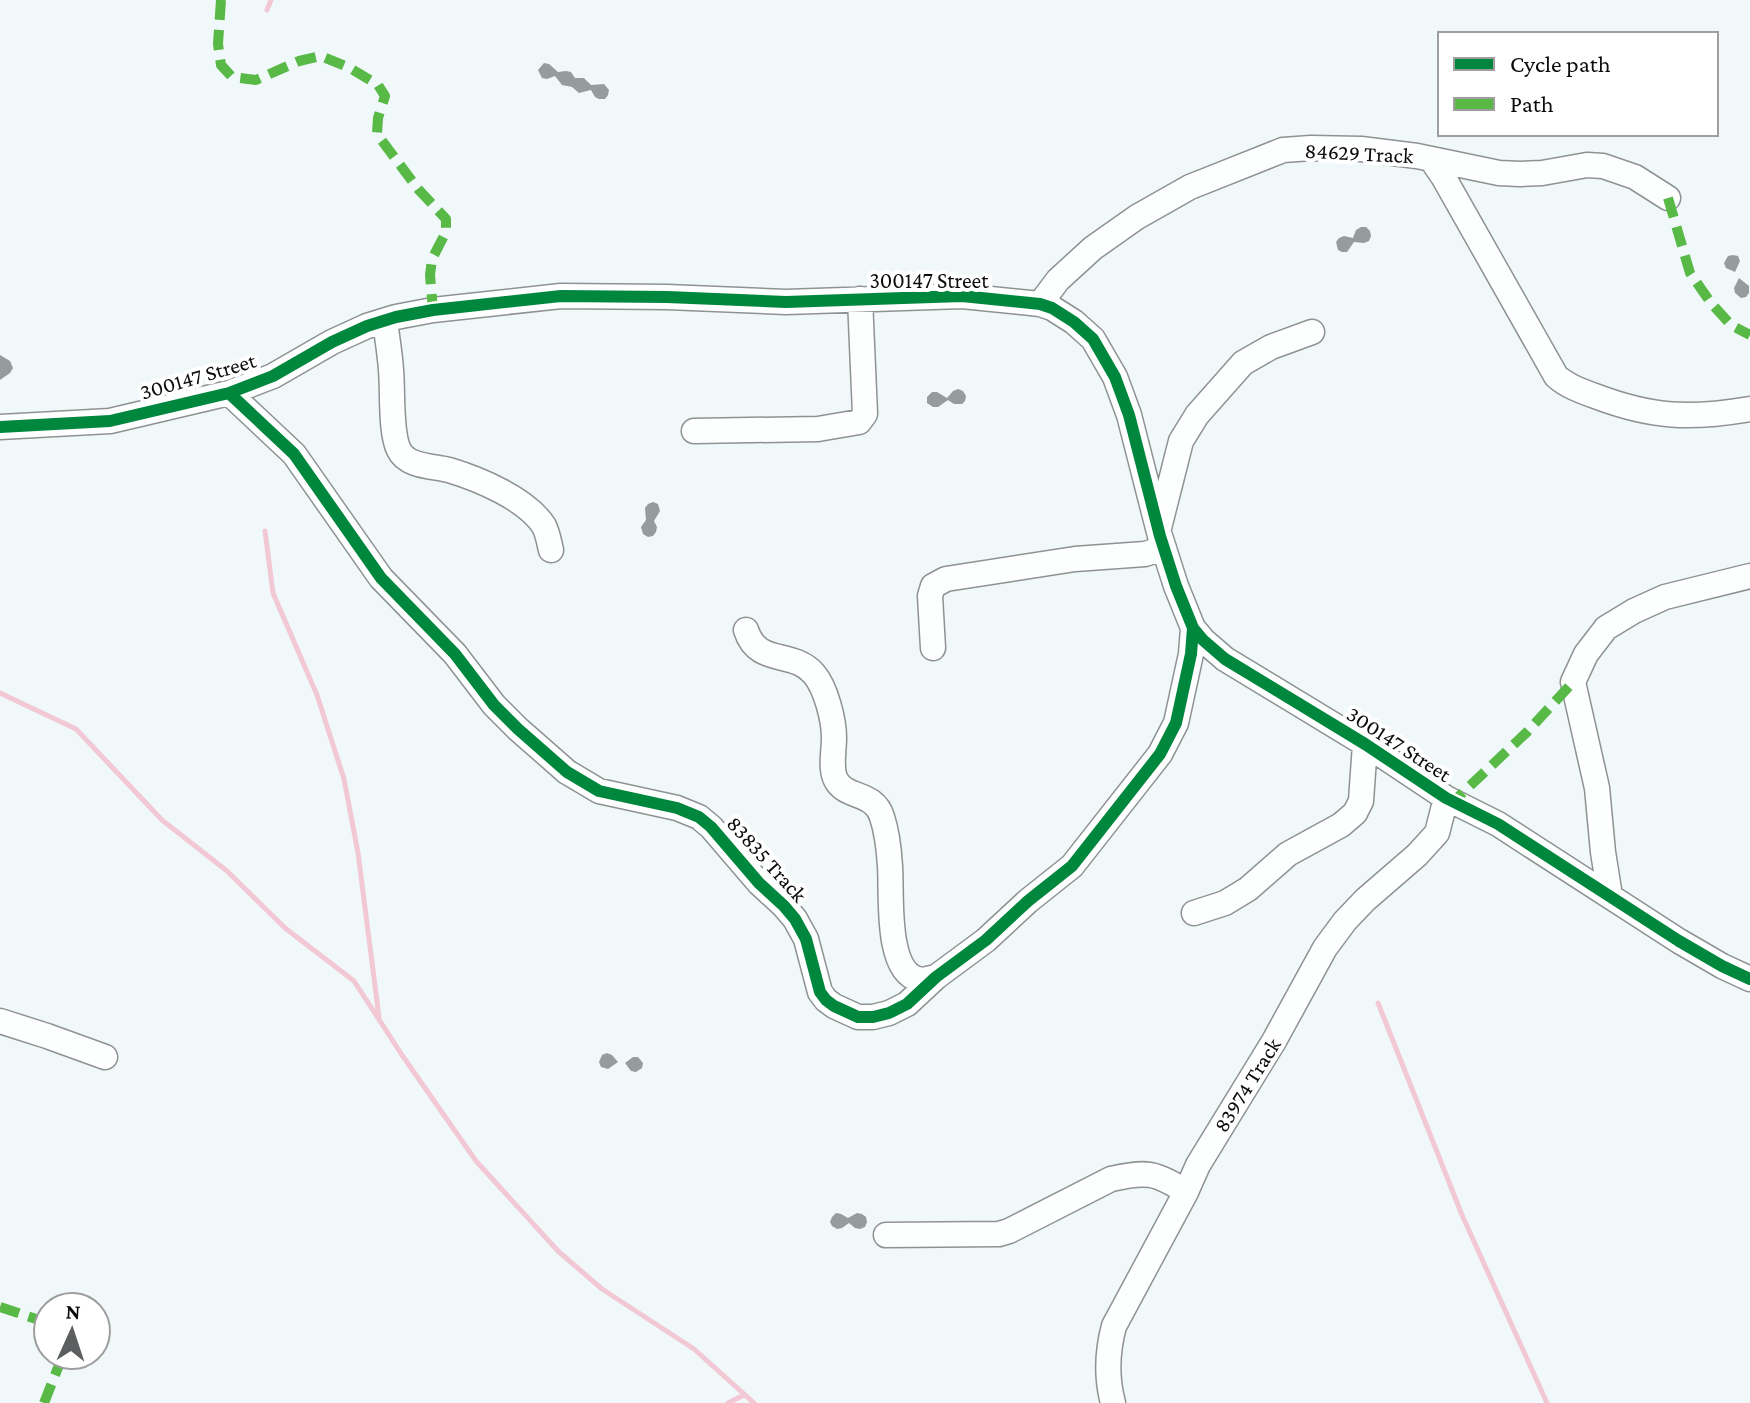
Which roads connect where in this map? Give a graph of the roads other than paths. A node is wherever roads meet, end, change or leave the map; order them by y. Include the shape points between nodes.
1 (1431, 159) junction
2 (1668, 198) dead end
3 (860, 299) junction
4 (1040, 304) junction
5 (385, 321) junction
6 (1312, 332) dead end
7 (229, 393) junction
8 (1750, 409) edge
9 (0, 427) edge
10 (694, 431) dead end
11 (1161, 539) junction
12 (551, 550) dead end
13 (1750, 576) edge
14 (1193, 628) junction
15 (746, 630) dead end
16 (933, 648) dead end
17 (1365, 744) junction
18 (1446, 798) junction
19 (1610, 896) junction
20 (1194, 913) dead end
21 (936, 977) junction
22 (1750, 979) edge
23 (0, 1021) edge
24 (105, 1057) dead end
25 (1186, 1192) junction
26 (886, 1235) dead end
27 (1113, 1403) edge

1 - 2 street, 84629 Track via 1520,174 1603,166 1635,177
1 - 4 street, 84629 Track via 1324,148 1269,155 1190,187 1137,217 1093,248
1 - 8 street via 1563,383 1656,414 1716,415
3 - 4 street, 300147 Street via 962,296
3 - 5 street, 300147 Street via 561,296 433,310
3 - 10 street via 865,414 859,422 818,429
4 - 11 street, 300147 Street via 1093,339 1115,377
5 - 7 street, 300147 Street
5 - 12 street via 401,455 510,496 543,524
6 - 11 street via 1243,363 1197,415 1181,441
7 - 9 street, 300147 Street via 110,421
7 - 21 street, 83835 Track via 294,454 381,578 518,729 567,772 599,791 677,808 711,827 795,919 826,1000 858,1017 873,1017 907,1004
11 - 14 street, 300147 Street
11 - 16 street via 1145,554 946,579 933,586 930,596
13 - 19 street via 1665,597 1634,611 1606,628 1573,682 1597,788
14 - 17 street, 300147 Street via 1225,659
14 - 21 street, 83835 Track via 1176,723 1141,780 1072,866
15 - 21 street via 759,651 799,663 818,679 831,716 835,777 841,786 873,802 883,819 891,923 901,963 921,981
17 - 18 street, 300147 Street
17 - 20 street via 1361,801 1355,813 1288,854 1248,889
18 - 19 street, 300147 Street via 1498,824
18 - 25 street, 83974 Track via 1437,833 1365,900 1325,948
19 - 22 street, 300147 Street
23 - 24 street
25 - 26 street via 1157,1175 1127,1176 999,1234
25 - 27 street, 83974 Track via 1114,1326 1108,1350

